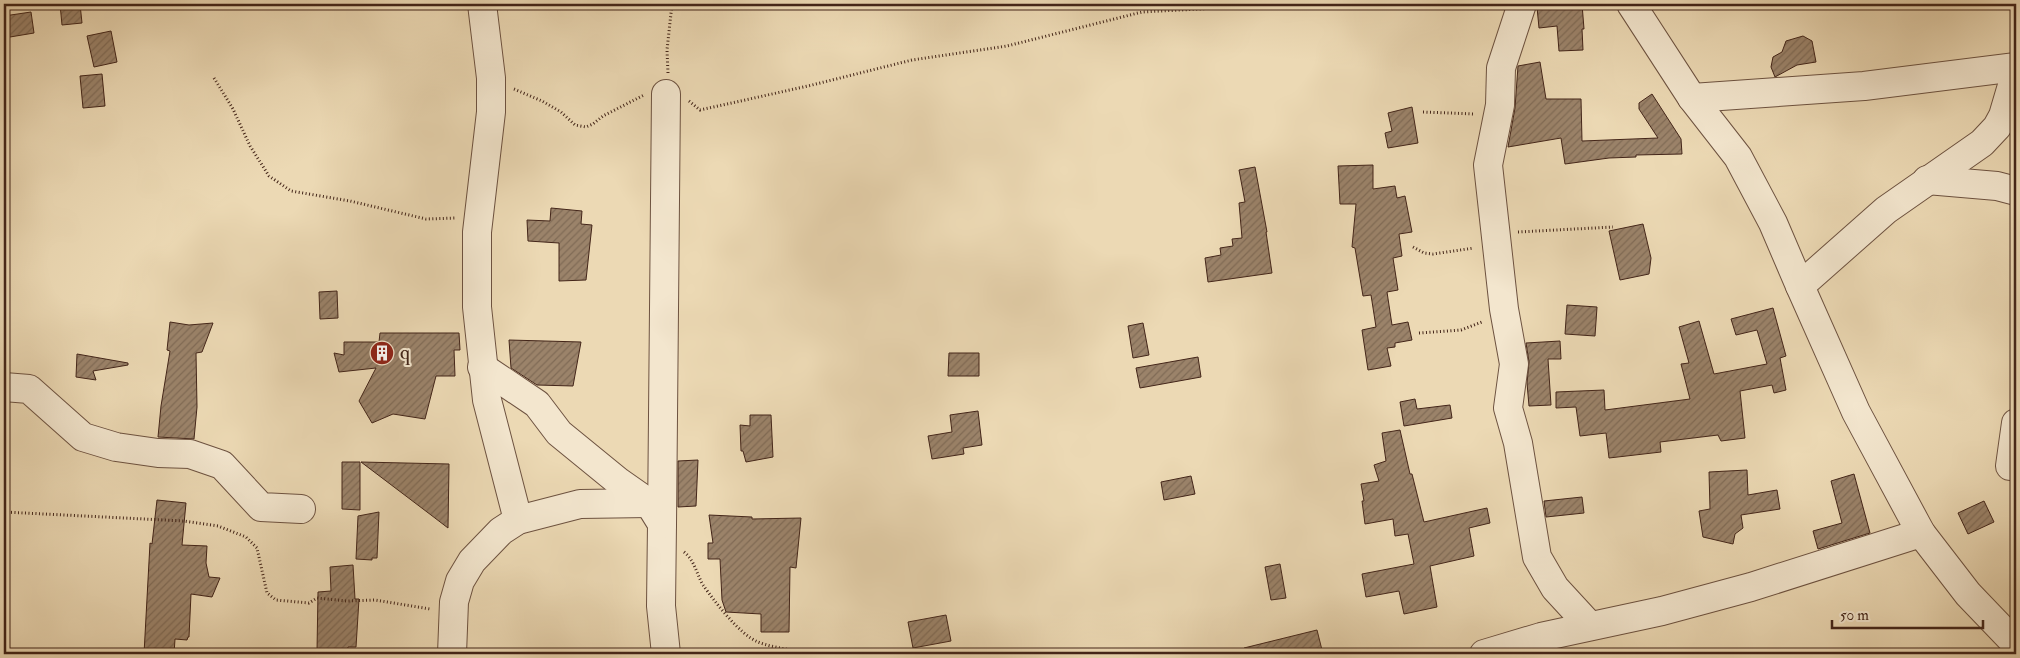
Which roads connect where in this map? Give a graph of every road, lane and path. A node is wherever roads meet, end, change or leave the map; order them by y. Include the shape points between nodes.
1 (482, 4) edge
2 (672, 4) edge
3 (1248, 4) edge
4 (1522, 4) edge
5 (1631, 4) edge
6 (2016, 67) edge
7 (2016, 72) edge
8 (214, 78) dead end
9 (492, 78) junction
10 (668, 91) junction
11 (1692, 98) junction
12 (1423, 112) dead end
13 (1497, 118) junction
14 (1927, 180) junction
15 (2016, 191) edge
16 (1614, 227) dead end
17 (477, 232) junction
18 (1498, 243) junction
19 (1413, 246) dead end
20 (1800, 286) junction
21 (1504, 309) junction
22 (1419, 333) dead end
23 (482, 367) junction
24 (4, 387) edge
25 (2016, 423) edge
26 (2010, 466) dead end
27 (301, 510) dead end
28 (4, 512) edge
29 (518, 520) junction
30 (658, 521) junction
31 (1921, 533) junction
32 (453, 615) junction
33 (1590, 626) junction
34 (2016, 644) edge
35 (452, 654) edge
36 (666, 654) edge
37 (815, 654) edge
38 (1484, 654) edge

1 - 9 street
2 - 10 path via 667,50
3 - 10 path via 1142,12 1007,46 912,60 700,110
4 - 13 street via 1502,68
5 - 11 street
6 - 11 street via 1864,86
7 - 14 street via 1997,127 1982,143
8 - 17 path via 269,176 291,191 426,219 464,220
9 - 10 path via 542,100 575,125 586,127 603,116
9 - 17 street
10 - 30 street
11 - 20 street via 1738,157 1773,222
12 - 13 path via 1486,114
13 - 18 street via 1488,165
14 - 15 street via 1998,186
14 - 20 street via 1886,210
16 - 18 path
17 - 23 street via 477,307
18 - 19 path via 1424,253
18 - 21 street
20 - 31 street via 1856,412
21 - 22 path via 1475,326 1461,330
21 - 33 street via 1514,364 1508,408 1518,443 1537,557 1555,588
23 - 29 street
23 - 30 street via 537,404 559,432 619,482
24 - 27 street via 29,389 83,437 116,447 190,454 214,462 222,465 261,507
25 - 26 street
28 - 32 path via 184,521 218,526 246,537 256,548 267,593 276,600 375,600
29 - 30 street via 580,504
29 - 32 street via 501,531 472,561 460,582
30 - 36 street
30 - 37 path via 690,557 705,587 743,633 773,647
31 - 33 street via 1734,592
31 - 34 street via 1968,594
32 - 35 street
33 - 38 street

